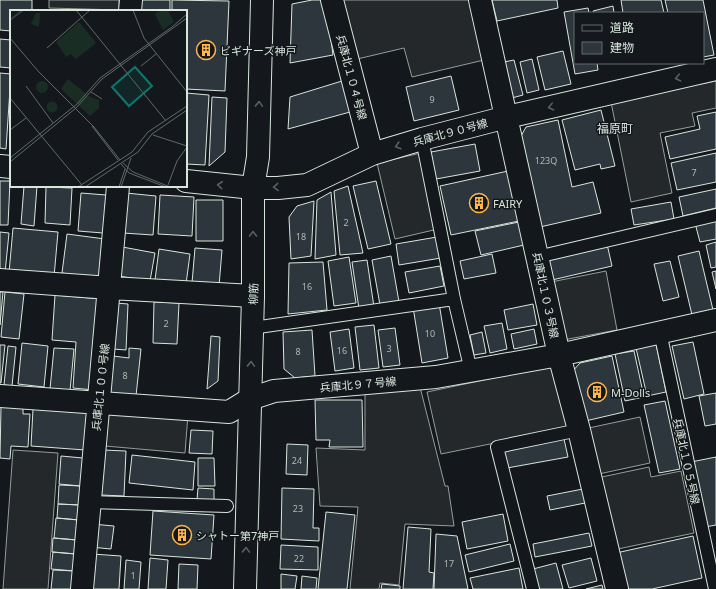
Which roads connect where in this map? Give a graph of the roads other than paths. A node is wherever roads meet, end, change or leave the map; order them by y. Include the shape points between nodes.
1 (131, 0) edge
2 (262, 0) edge
3 (332, 0) edge
4 (480, 0) edge
5 (130, 10) edge
6 (716, 69) edge
7 (506, 117) junction
8 (422, 139) junction
9 (372, 154) junction
10 (0, 166) edge
11 (10, 167) edge
12 (187, 181) edge
13 (118, 187) edge
14 (253, 188) junction
15 (716, 215) edge
16 (538, 257) junction
17 (0, 280) edge
18 (110, 288) junction
19 (253, 296) junction
20 (454, 298) junction
21 (716, 320) edge
22 (252, 328) junction
23 (660, 332) junction
24 (559, 355) junction
25 (471, 371) junction
26 (0, 396) edge
27 (250, 399) junction
28 (98, 402) junction
29 (579, 430) junction
30 (89, 502) junction
31 (227, 506) dead end
32 (82, 589) edge
33 (244, 589) edge
34 (533, 589) edge
35 (617, 589) edge
36 (715, 589) edge

1 - 5 street
14 -> 2 street, 柳筋 via 258,157
3 - 9 street, 兵庫北１０４号線
4 - 7 street, 兵庫北１０３号線
6 -> 7 street, 兵庫北９０号線
7 - 8 street, 兵庫北９０号線
7 - 16 street, 兵庫北１０３号線
8 -> 9 street, 兵庫北９０号線
8 - 20 lane
9 -> 14 street, 兵庫北９０号線 via 307,185
10 - 11 street
14 -> 12 street, 兵庫北９０号線
13 - 18 street, 兵庫北１００号線
19 -> 14 street, 柳筋
15 - 16 lane
16 - 24 street, 兵庫北１０３号線
17 - 18 street
18 - 19 street
18 - 28 street, 兵庫北１００号線
19 - 22 street, 柳筋
20 - 22 lane
20 - 25 lane
21 - 23 street, 兵庫北９７号線
27 -> 22 street, 柳筋
23 - 24 street, 兵庫北９７号線
23 - 36 lane, 兵庫北１０５号線
24 - 25 street, 兵庫北９７号線
24 - 29 street, 兵庫北１０３号線
25 - 27 street, 兵庫北９７号線 via 436,377 274,391
26 - 28 street, 兵庫北９７号線
27 - 28 street, 兵庫北９７号線 via 229,412
33 -> 27 street, 柳筋
28 - 30 street, 兵庫北１００号線
29 - 34 lane via 497,447
29 - 35 street, 兵庫北１０３号線
30 - 31 lane
30 - 32 street, 兵庫北１００号線

